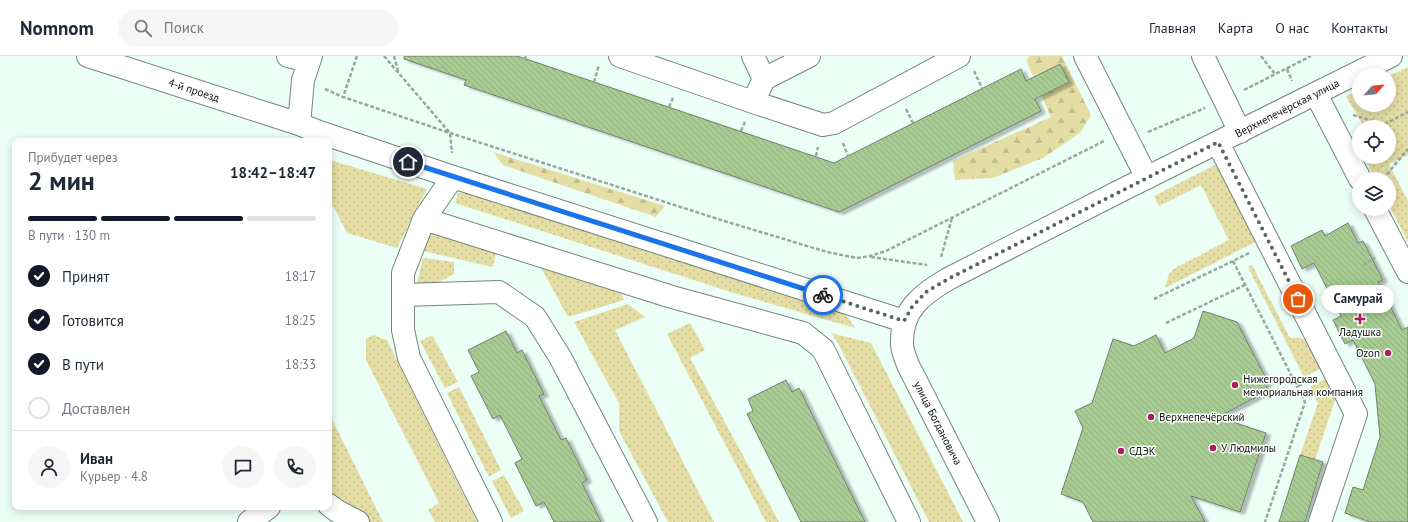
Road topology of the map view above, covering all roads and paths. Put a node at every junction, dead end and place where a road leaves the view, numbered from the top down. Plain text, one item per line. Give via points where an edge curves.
1 (88, 56) edge
2 (288, 56) edge
3 (357, 56) edge
4 (384, 56) edge
5 (394, 56) edge
6 (753, 56) edge
7 (808, 56) edge
8 (959, 56) edge
9 (1085, 56) edge
10 (1203, 56) edge
11 (1261, 56) edge
12 (1311, 56) edge
13 (1391, 56) edge
14 (310, 59) edge
15 (610, 59) edge
16 (398, 72) junction
17 (1274, 74) junction
18 (764, 79) junction
19 (594, 82) dead end
20 (1316, 94) junction
21 (1225, 100) junction
22 (753, 102) junction
23 (1408, 112) edge
24 (1392, 120) edge
25 (311, 132) edge
26 (1240, 132) junction
27 (450, 133) junction
28 (1144, 134) dead end
29 (330, 138) edge
30 (332, 139) edge
31 (1109, 139) dead end
32 (1218, 142) junction
33 (1408, 150) edge
34 (1356, 172) edge
35 (1389, 172) edge
36 (453, 177) junction
37 (1147, 178) junction
38 (1379, 216) edge
39 (952, 218) junction
40 (424, 219) junction
41 (1269, 243) junction
42 (870, 256) junction
43 (1233, 261) junction
44 (940, 263) dead end
45 (934, 266) dead end
46 (1408, 272) edge
47 (1245, 285) junction
48 (403, 295) junction
49 (1154, 299) dead end
50 (904, 321) junction
51 (1166, 323) dead end
52 (332, 507) edge
53 (265, 510) edge
54 (249, 522) edge
55 (358, 522) edge
56 (491, 522) edge
57 (646, 522) edge
58 (909, 522) edge
59 (988, 522) edge
60 (1264, 522) edge
61 (1320, 522) edge

1 - 25 street, 4-й проезд
2 - 14 street
3 - 27 path via 343,97
4 - 16 path
5 - 16 path
6 - 18 street
7 - 18 street
8 - 22 street via 834,123 823,125
9 - 37 street
10 - 21 street
11 - 17 path
12 - 17 path
13 - 20 street, Верхнепечёрская улица
14 - 25 street via 303,80
15 - 19 path
15 - 22 street
16 - 27 path
17 - 21 path
18 - 22 street
20 - 26 street, Верхнепечёрская улица
20 - 34 street
21 - 26 street
21 - 28 path
23 - 24 path
25 - 29 street
26 - 32 street, Верхнепечёрская улица
27 - 42 path via 828,252 857,258
30 - 36 street
31 - 39 path
32 - 37 street, Верхнепечёрская улица
32 - 41 street
33 - 35 path
36 - 40 street
36 - 50 street
37 - 50 street, Верхнепечёрская улица via 948,279 926,292 912,307
38 - 46 street
39 - 42 path via 886,251
39 - 44 path
40 - 48 street via 403,273
40 - 58 street via 672,297 803,333 823,349
41 - 43 path
41 - 61 street via 1356,414
42 - 45 path
43 - 47 path
43 - 49 path
47 - 51 path
47 - 60 path via 1305,402
48 - 56 street via 402,330 409,358
48 - 57 street via 499,292 535,317 560,356
50 - 59 street, улица Богдановича via 902,345 908,365
52 - 55 street
53 - 54 street

